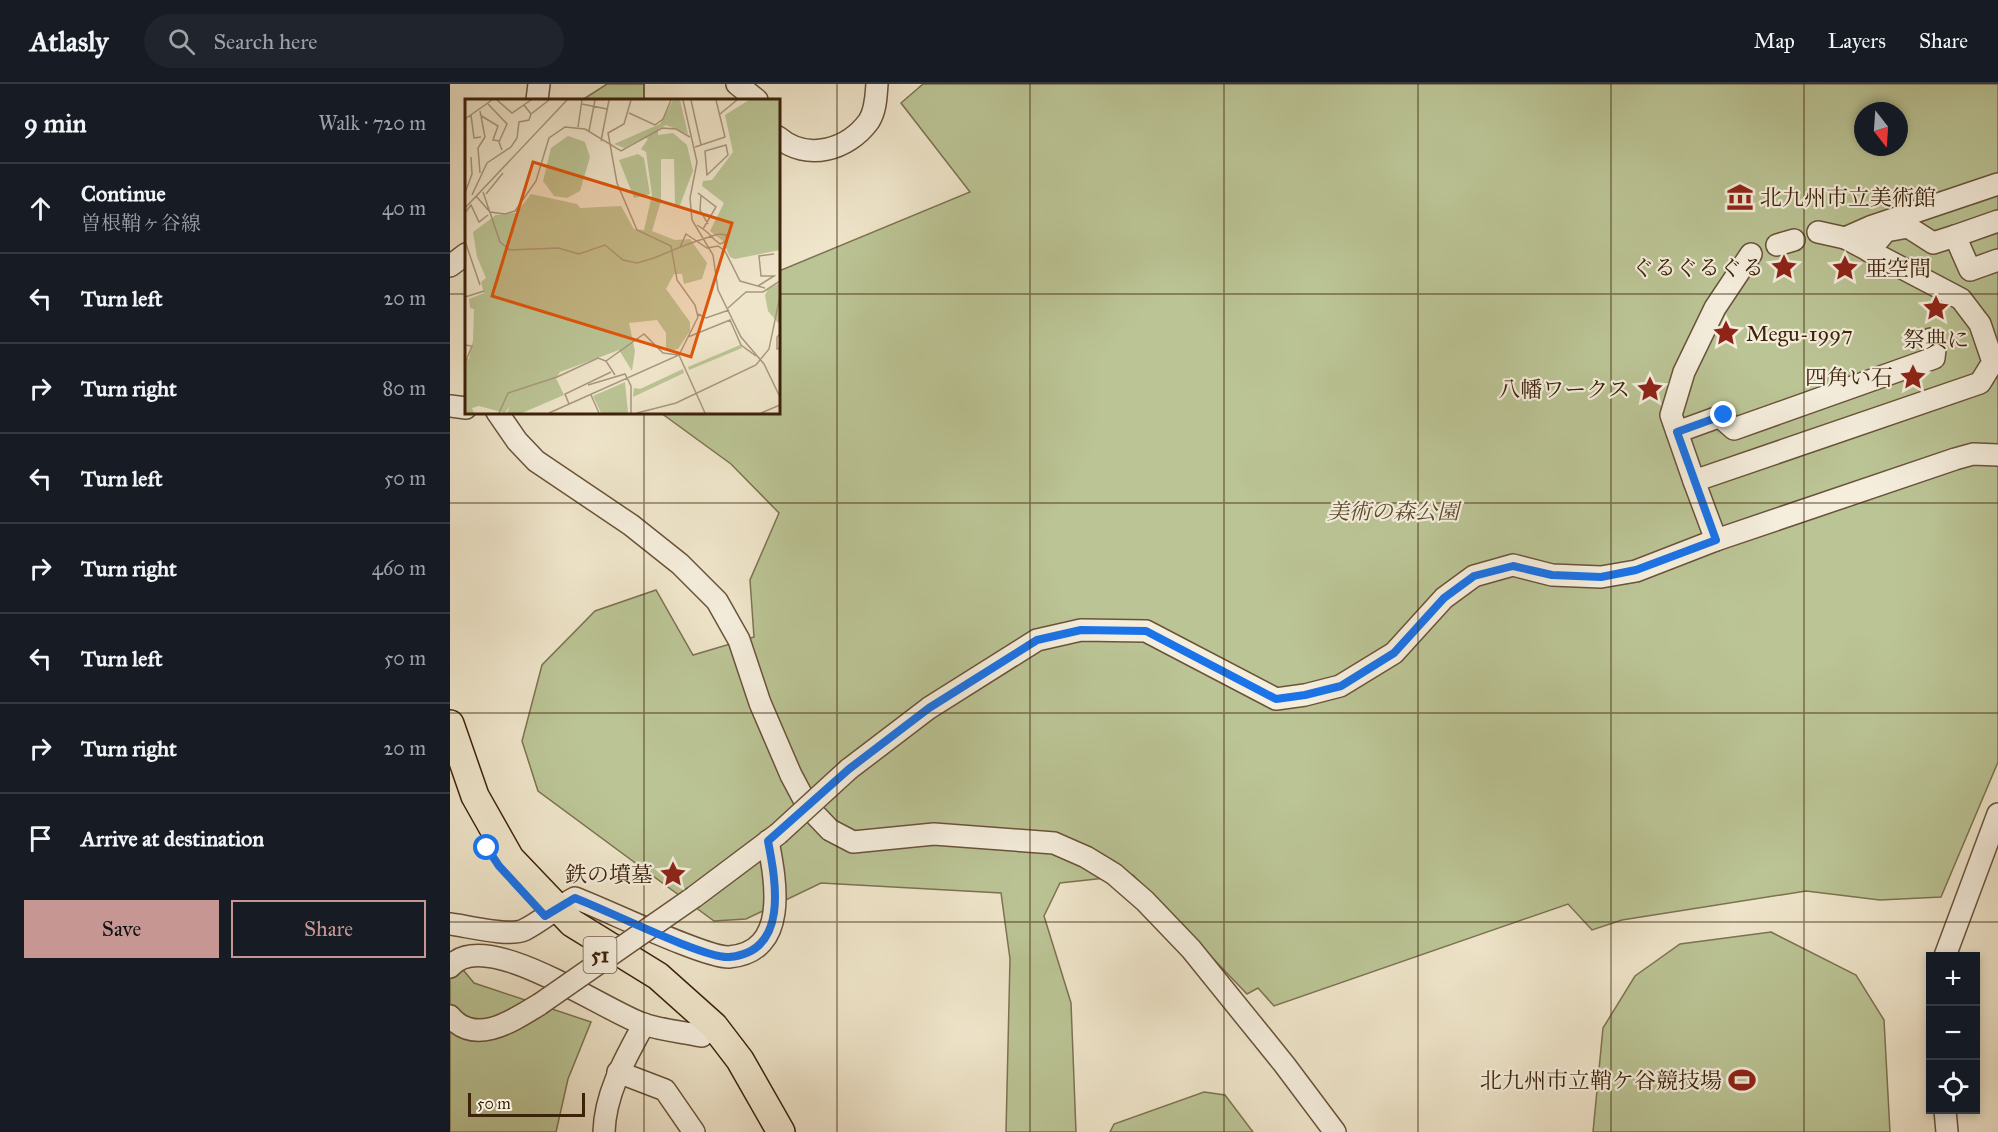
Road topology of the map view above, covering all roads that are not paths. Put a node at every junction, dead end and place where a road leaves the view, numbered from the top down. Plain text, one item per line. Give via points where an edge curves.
1 (539, 84) edge
2 (736, 84) edge
3 (877, 84) edge
4 (537, 99) edge
5 (756, 99) edge
6 (780, 138) edge
7 (1998, 184) edge
8 (1998, 221) edge
9 (1818, 232) dead end
10 (1955, 236) junction
11 (1845, 238) junction
12 (1869, 251) junction
13 (1751, 254) dead end
14 (465, 255) edge
15 (1998, 260) edge
16 (450, 266) edge
17 (1931, 339) dead end
18 (450, 406) edge
19 (465, 408) edge
20 (498, 414) edge
21 (1677, 432) junction
22 (1998, 455) edge
23 (1694, 481) junction
24 (1716, 540) junction
25 (450, 724) edge
26 (450, 766) edge
27 (1998, 814) edge
28 (773, 838) junction
29 (550, 912) junction
30 (450, 924) edge
31 (1947, 952) edge
32 (450, 967) edge
33 (450, 1016) edge
34 (644, 1024) junction
35 (702, 1036) junction
36 (618, 1071) junction
37 (1945, 1114) edge
38 (604, 1132) edge
39 (693, 1132) edge
40 (766, 1132) edge
41 (781, 1132) edge
42 (1335, 1132) edge
43 (1947, 1132) edge

1 - 4 street
2 - 5 street
3 - 6 street via 869,121 836,148 811,151
7 - 11 street
8 - 10 street
9 - 11 street
10 - 12 street via 1933,243 1908,228 1886,231
10 - 15 street via 1970,270
11 - 12 street
12 - 23 street via 1961,298 1980,324 1994,363 1980,383
13 - 21 street via 1715,308 1684,372 1671,415
14 - 16 street
17 - 21 street via 1934,358 1734,429 1724,415
18 - 19 street
20 - 42 street via 536,461 631,525 680,564 717,602 739,640 760,703 791,775 808,807 830,830 853,843 934,834 1054,843 1095,862 1144,901 1191,950
21 - 23 street
22 - 24 street via 1973,454 1954,459
23 - 24 street
24 - 28 street, bridge via 1636,570 1601,577 1552,575 1513,566 1474,576 1444,598 1394,653 1341,686 1305,695 1276,699 1146,631 1081,630 1037,640 929,708 849,769
25 - 29 main road, 51 via 475,796 499,842
26 - 29 main road, 51 via 462,801 499,866
27 - 31 street
28 - 29 street via 775,904 771,930 745,952 728,957 689,946 575,898
28 - 33 street, bridge via 540,1005 493,1029 464,1028
29 - 30 street via 522,932
29 - 35 main road, 51 via 563,932 649,986
29 - 41 main road, 51 via 658,976 714,1026 746,1069
32 - 34 street via 470,954 501,957
34 - 35 street
34 - 36 street
35 - 40 main road, 51 via 728,1067
36 - 38 street
36 - 39 street via 665,1090
37 - 43 street

